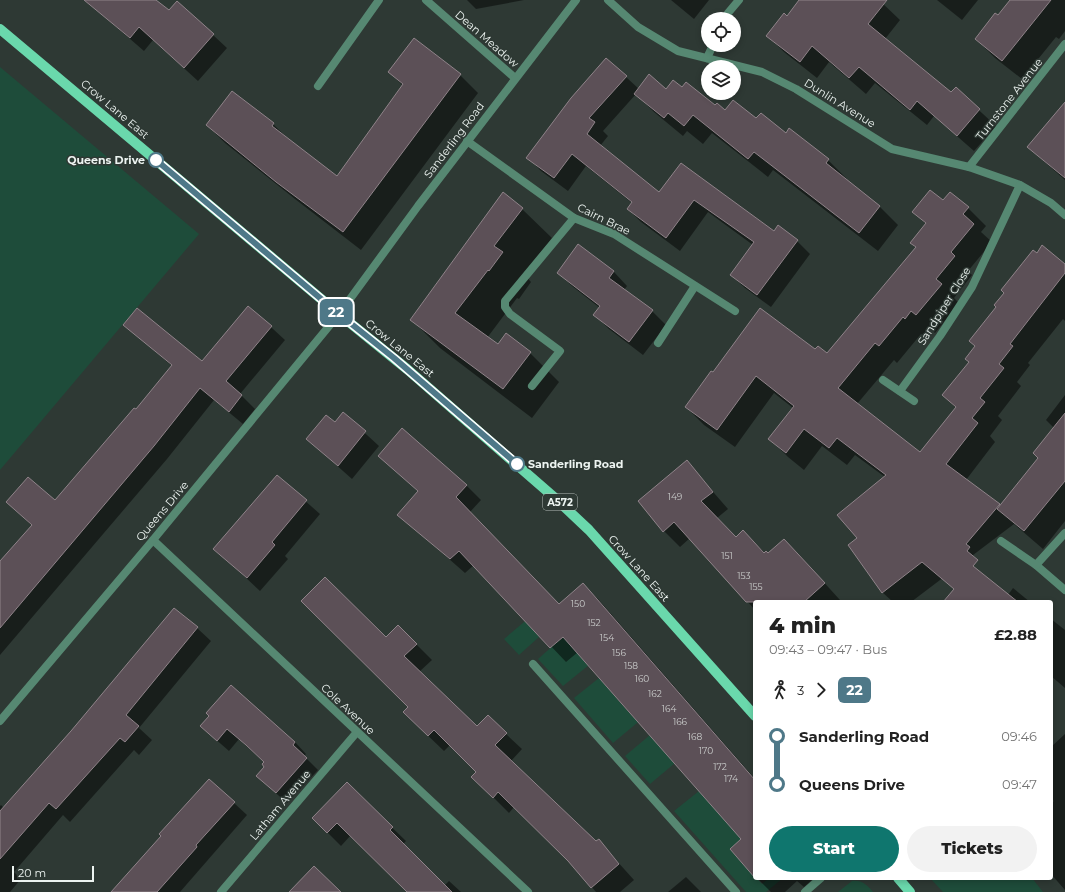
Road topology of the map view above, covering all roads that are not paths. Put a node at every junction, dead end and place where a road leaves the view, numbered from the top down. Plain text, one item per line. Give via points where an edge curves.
1 (379, 0) edge
2 (426, 0) edge
3 (576, 0) edge
4 (608, 0) edge
5 (739, 0) edge
6 (729, 12) edge
7 (0, 29) edge
8 (1065, 44) edge
9 (710, 52) edge
10 (708, 58) junction
11 (515, 78) junction
12 (318, 86) dead end
13 (467, 142) junction
14 (969, 167) junction
15 (1020, 185) junction
16 (1065, 215) edge
17 (574, 218) junction
18 (696, 286) junction
19 (735, 311) dead end
20 (339, 314) junction
21 (658, 343) dead end
22 (883, 380) dead end
23 (532, 386) dead end
24 (900, 391) junction
25 (914, 401) dead end
26 (1065, 533) edge
27 (153, 540) junction
28 (1001, 541) dead end
29 (1036, 565) junction
30 (1065, 590) edge
31 (533, 664) dead end
32 (753, 714) edge
33 (0, 721) edge
34 (357, 732) junction
35 (819, 880) edge
36 (900, 880) edge
37 (220, 892) edge
38 (528, 892) edge
39 (736, 892) edge
40 (805, 892) edge
41 (910, 892) edge

1 - 12 street
2 - 11 street, Dean Meadow
3 - 11 street, Sanderling Road
4 - 10 street, Dunlin Avenue via 638,27 678,51
5 - 6 street
7 - 20 main road, Crow Lane East / A572
8 - 14 street, Turnstone Avenue
9 - 10 street
10 - 14 street, Dunlin Avenue via 762,72 796,88 892,149
11 - 13 street, Sanderling Road
13 - 17 street, Cairn Brae
13 - 20 street, Sanderling Road
14 - 15 street, Dunlin Avenue
15 - 16 street, Dunlin Avenue via 1051,203
15 - 24 street, Sandpiper Close via 972,287
17 - 18 street, Cairn Brae via 614,234
17 - 23 street via 505,301 505,307 510,314 560,351
18 - 19 street, Cairn Brae
18 - 21 street
20 - 27 street, Queens Drive
20 - 32 main road, Crow Lane East / A572 via 501,450 589,530
22 - 24 street
24 - 25 street
26 - 29 street
27 - 33 street, Queens Drive
27 - 34 street, Cole Avenue
28 - 29 street
29 - 30 street
31 - 39 street
34 - 37 street, Latham Avenue
34 - 38 street, Cole Avenue
35 - 40 street
36 - 41 main road

